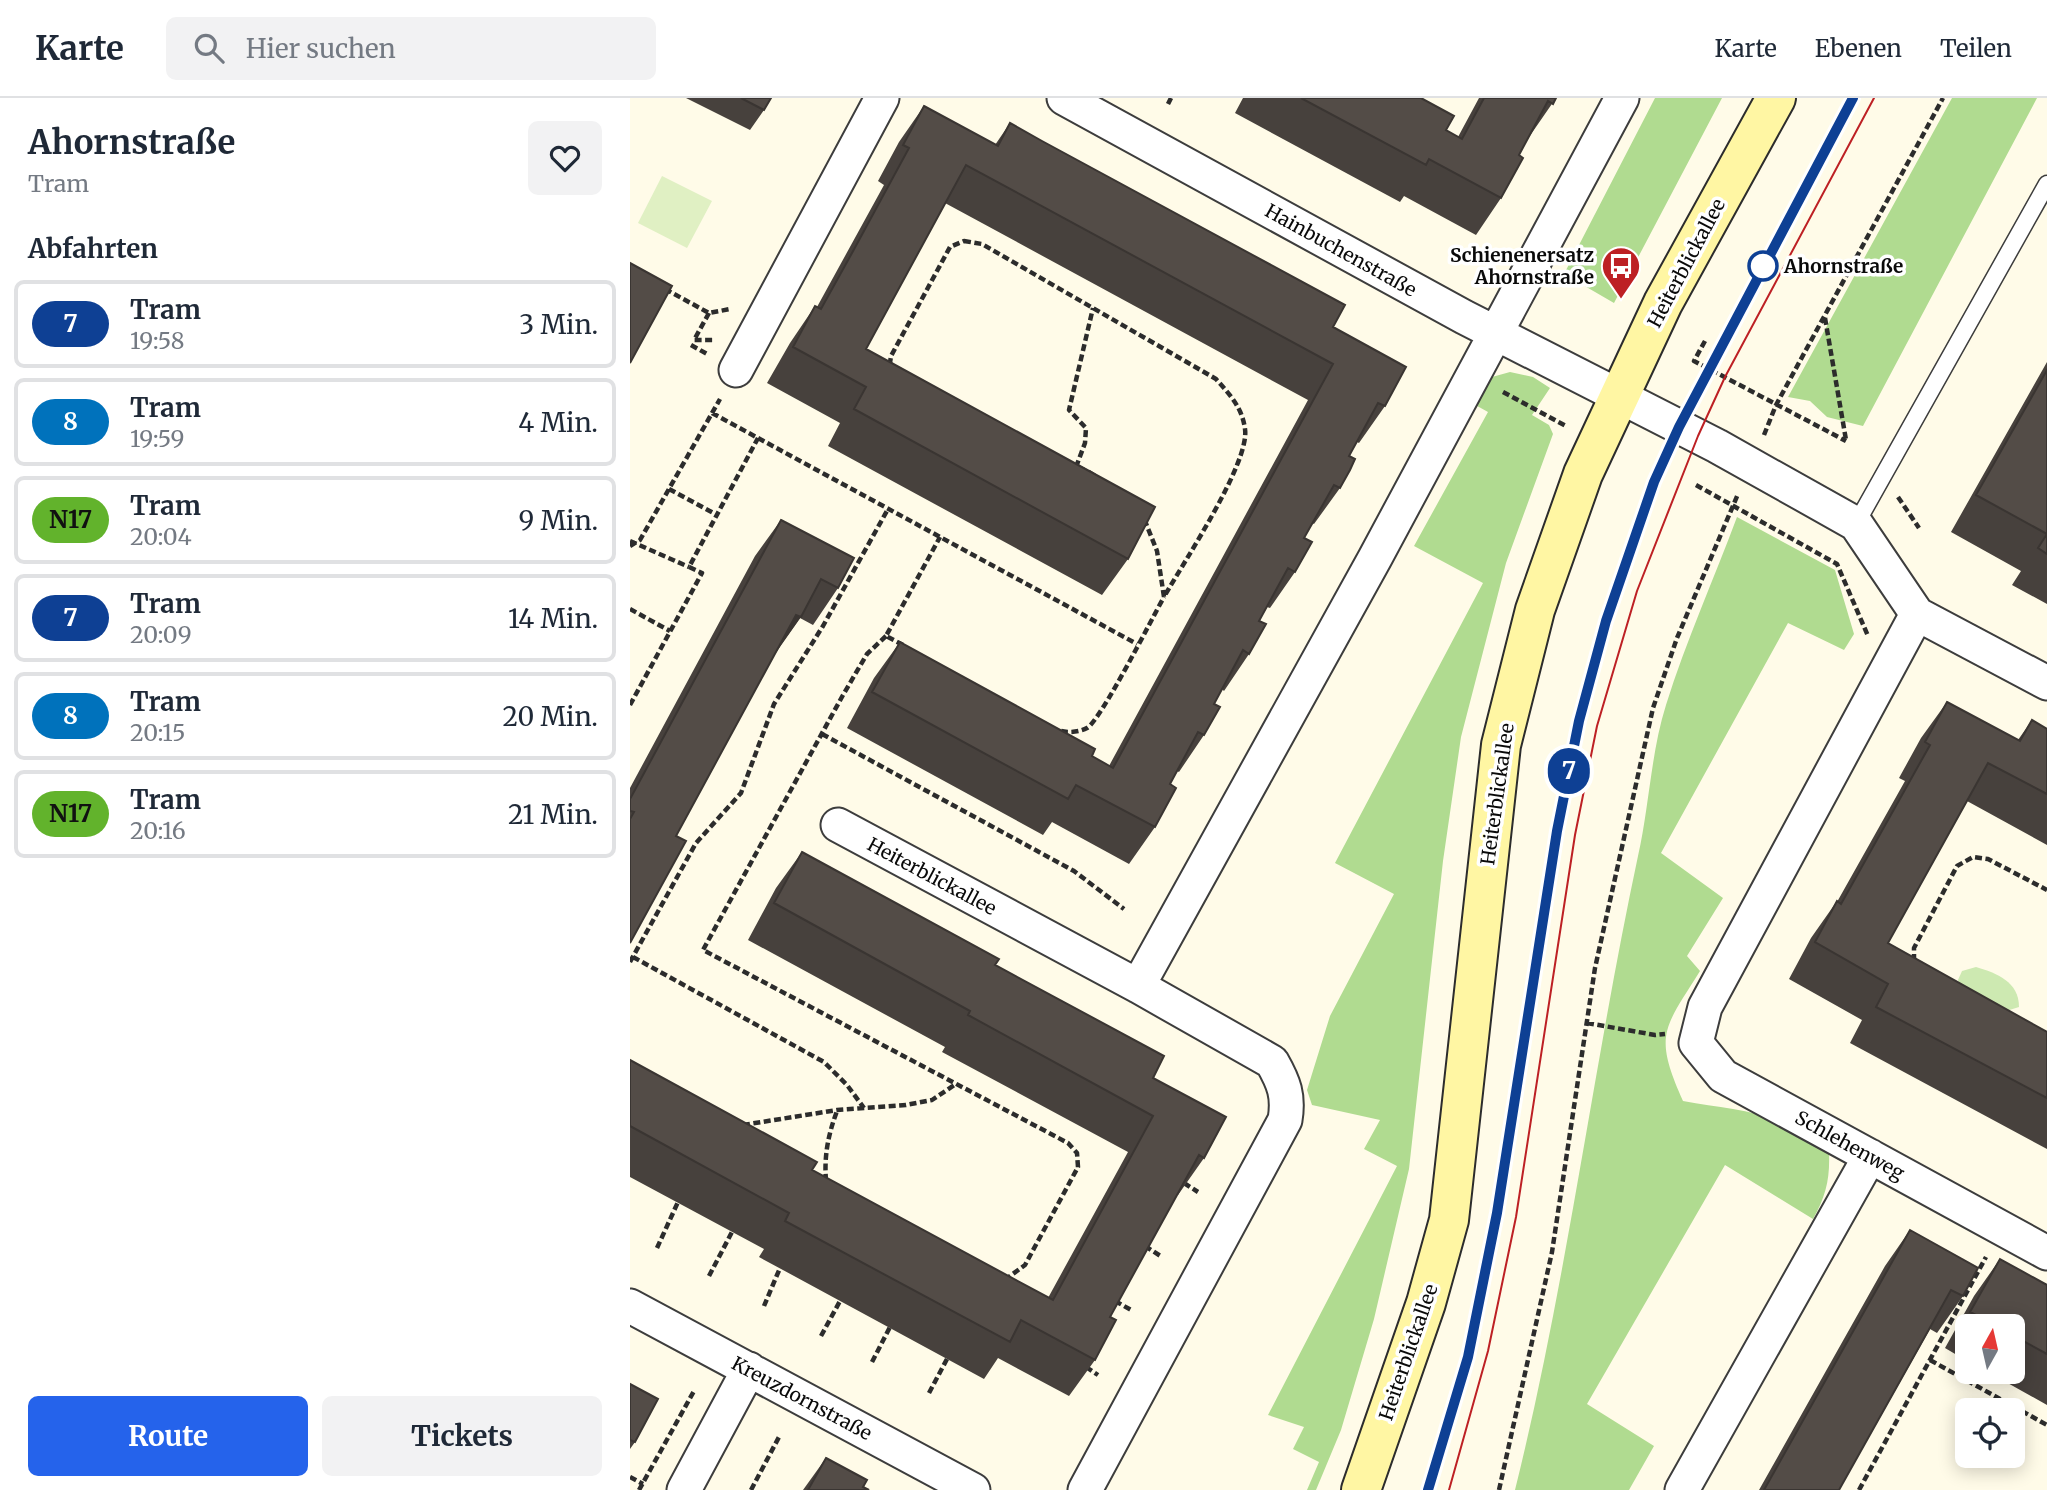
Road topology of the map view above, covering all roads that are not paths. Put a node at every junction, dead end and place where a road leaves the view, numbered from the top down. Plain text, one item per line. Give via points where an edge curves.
1 (882, 98) edge
2 (1064, 98) edge
3 (1622, 98) edge
4 (1776, 98) edge
5 (2047, 184) edge
6 (1493, 333) junction
7 (736, 370) road end
8 (1620, 396) junction
9 (1856, 524) junction
10 (1917, 614) junction
11 (2047, 683) edge
12 (838, 825) dead end
13 (1138, 986) junction
14 (1870, 1156) junction
15 (2047, 1252) edge
16 (630, 1306) edge
17 (749, 1369) junction
18 (684, 1490) edge
19 (973, 1490) edge
20 (1085, 1490) edge
21 (1361, 1490) edge
22 (1682, 1490) edge

1 - 7 street
2 - 6 street, Hainbuchenstraße
3 - 6 street
4 - 8 main road, Heiterblickallee via 1663,303
5 - 9 lane
6 - 8 street, Hainbuchenstraße
6 - 13 street via 1375,558
8 - 9 street
8 - 21 main road, Heiterblickallee via 1583,474 1535,610 1501,745 1449,1220 1426,1303
9 - 10 street
10 - 11 street
10 - 14 street, Schlehenweg via 1702,1017 1696,1043 1723,1076
12 - 13 street, Heiterblickallee
13 - 20 street, Heiterblickallee via 1272,1062 1289,1100 1285,1120
14 - 15 street, Schlehenweg
14 - 22 street
16 - 17 street, Kreuzdornstraße
17 - 18 street
17 - 19 street, Kreuzdornstraße

